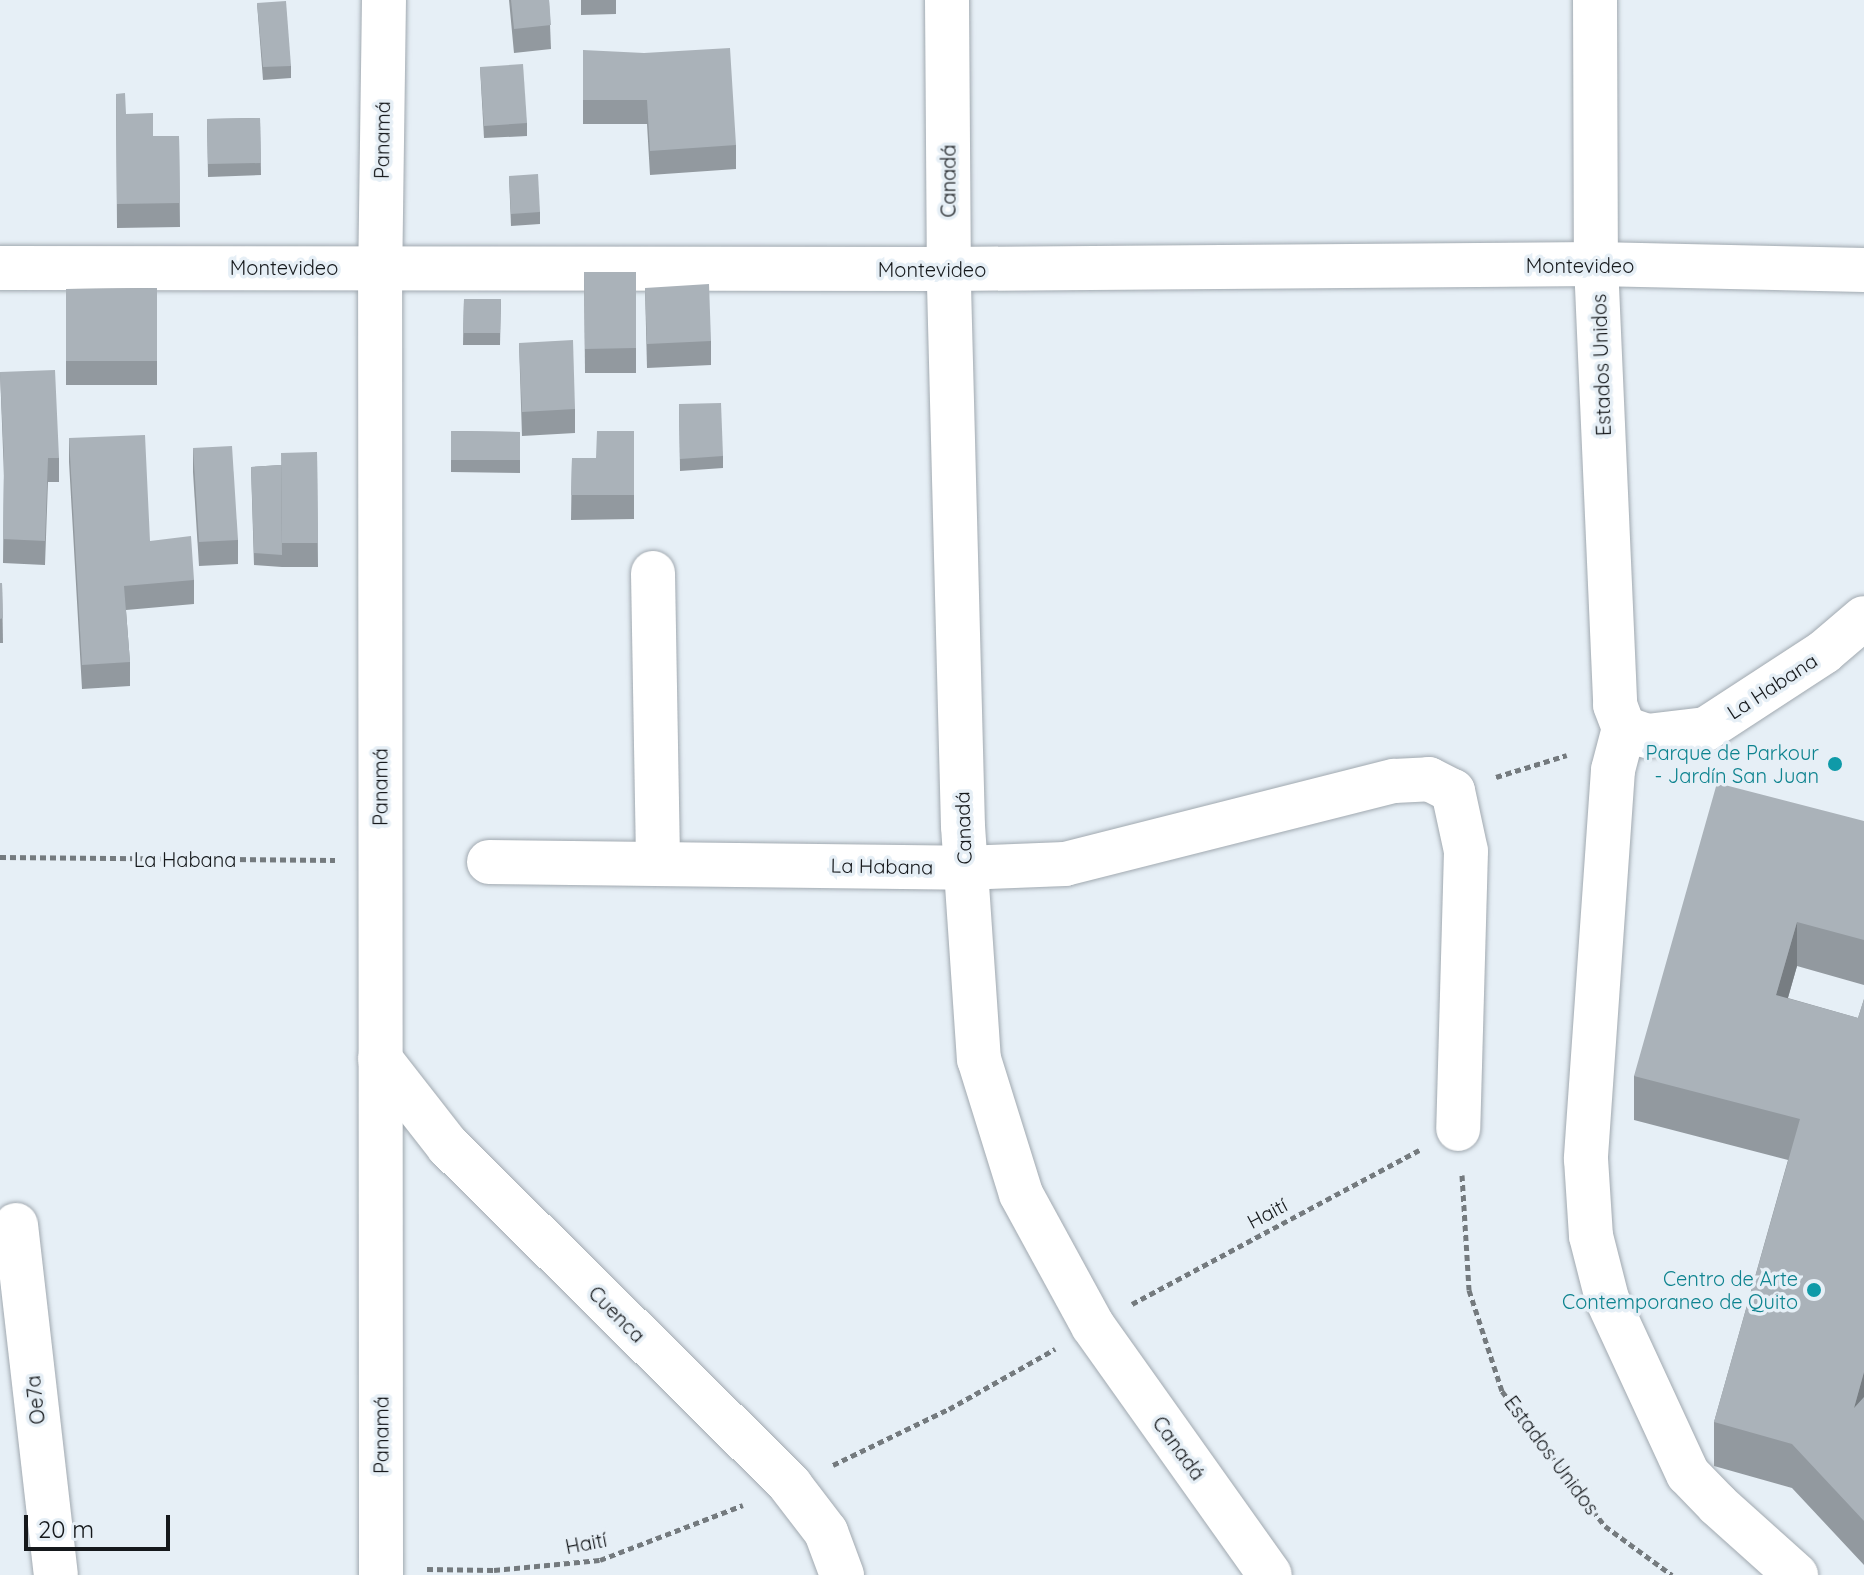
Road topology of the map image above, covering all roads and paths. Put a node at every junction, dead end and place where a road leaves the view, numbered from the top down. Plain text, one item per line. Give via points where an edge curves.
1 (384, 0) edge
2 (947, 0) edge
3 (1595, 0) edge
4 (1596, 264) junction
5 (380, 267) junction
6 (0, 268) edge
7 (949, 269) junction
8 (1864, 270) edge
9 (653, 573) dead end
10 (1864, 618) edge
11 (1624, 728) junction
12 (1581, 751) dead end
13 (1494, 778) dead end
14 (0, 857) edge
15 (339, 860) dead end
16 (489, 862) dead end
17 (658, 863) junction
18 (964, 868) junction
19 (380, 1059) junction
20 (1448, 1146) junction
21 (16, 1225) dead end
22 (1126, 1308) dead end
23 (1065, 1342) dead end
24 (819, 1471) dead end
25 (746, 1504) dead end
26 (402, 1572) edge
27 (56, 1575) edge
28 (842, 1575) edge
29 (1270, 1575) edge
30 (1672, 1575) edge
31 (1796, 1575) edge

1 - 5 street, Panamá
2 - 7 street, Canadá
3 - 4 street, Estados Unidos
4 - 7 street, Montevideo
4 - 8 street, Montevideo
4 - 11 street, Estados Unidos via 1615,705
5 - 6 street, Montevideo
5 - 7 street, Montevideo
5 - 19 street, Panamá
7 - 18 street, Canadá
9 - 17 street
10 - 11 street, La Habana via 1824,652 1706,729 1647,736
11 - 31 street via 1613,770 1586,1159 1591,1236 1607,1299 1688,1474
12 - 13 path
14 - 15 path, La Habana
16 - 17 street, La Habana
17 - 18 street, La Habana
18 - 20 street, La Habana via 1065,864 1394,781 1429,779 1453,791 1466,851
18 - 29 street, Canadá via 979,1059 1021,1194 1093,1326
19 - 26 street, Panamá
19 - 28 street, Cuenca via 448,1146 790,1485 826,1532
20 - 22 path, Haití
20 - 30 path, Estados Unidos via 1469,1290 1502,1391 1605,1526
21 - 27 street, Oe7a
23 - 24 path via 949,1409
25 - 26 path, Haití via 600,1560

